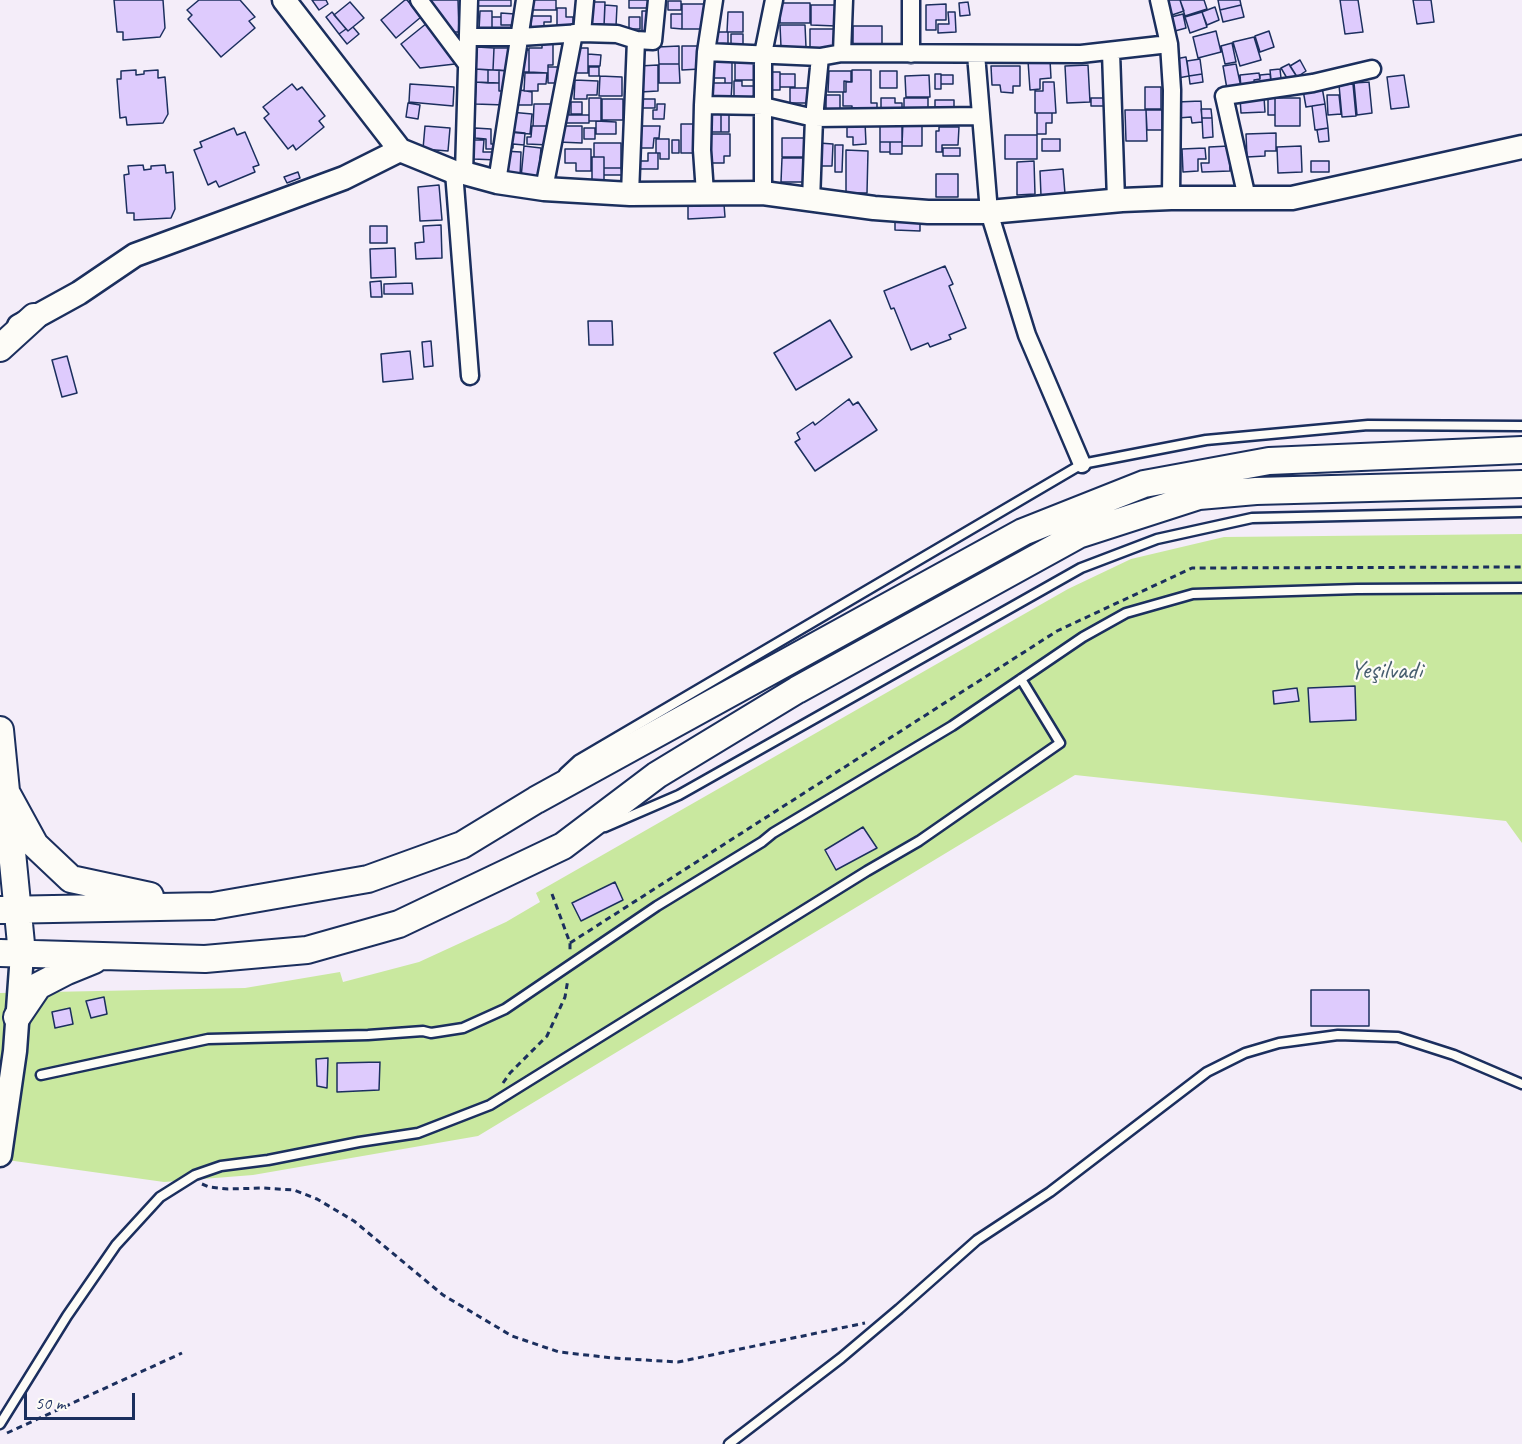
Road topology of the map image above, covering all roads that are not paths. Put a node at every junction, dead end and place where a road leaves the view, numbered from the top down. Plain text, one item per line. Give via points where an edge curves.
1 (284, 0) edge
2 (418, 0) edge
3 (469, 0) edge
4 (525, 0) edge
5 (585, 0) edge
6 (657, 0) edge
7 (714, 0) edge
8 (774, 0) edge
9 (844, 0) edge
10 (912, 0) edge
11 (1159, 0) edge
12 (578, 33) junction
13 (468, 37) junction
14 (520, 37) junction
15 (636, 40) junction
16 (1168, 44) junction
17 (706, 52) junction
18 (1111, 52) junction
19 (842, 53) junction
20 (763, 54) junction
21 (911, 54) junction
22 (976, 54) junction
23 (820, 57) junction
24 (466, 63) junction
25 (1372, 69) dead end
26 (703, 105) junction
27 (763, 106) junction
28 (981, 116) junction
29 (814, 118) junction
30 (1522, 147) edge
31 (400, 150) junction
32 (459, 172) junction
33 (497, 182) junction
34 (544, 189) junction
35 (705, 193) junction
36 (763, 193) junction
37 (630, 194) junction
38 (1171, 198) junction
39 (1247, 198) junction
40 (1116, 200) junction
41 (811, 201) junction
42 (989, 212) junction
43 (34, 317) junction
44 (0, 320) edge
45 (0, 336) edge
46 (0, 348) edge
47 (470, 376) dead end
48 (1522, 426) edge
49 (1522, 450) edge
50 (1082, 464) junction
51 (1522, 484) edge
52 (1522, 512) edge
53 (1522, 588) edge
54 (1021, 680) junction
55 (0, 730) edge
56 (6, 792) junction
57 (536, 800) junction
58 (563, 846) junction
59 (213, 906) junction
60 (9, 910) edge
61 (11, 954) edge
62 (105, 956) junction
63 (17, 1017) junction
64 (0, 1054) edge
65 (41, 1075) dead end
66 (1522, 1084) edge
67 (6, 1114) junction
68 (0, 1155) edge
69 (0, 1424) edge
70 (729, 1444) edge

1 - 31 street
2 - 24 street
3 - 13 street
4 - 14 street
5 - 12 street
6 - 15 street via 653,41
7 - 17 street
8 - 20 street
9 - 19 street
10 - 21 street
11 - 16 street
12 - 14 street
12 - 15 street via 617,34
12 - 34 street
13 - 14 street
13 - 24 street
14 - 33 street
15 - 37 street
16 - 18 street
16 - 38 street via 1172,90
17 - 20 street
17 - 26 street
18 - 22 street
18 - 40 street
19 - 21 street
19 - 23 street
20 - 23 street
20 - 27 street
21 - 22 street
22 - 28 street
23 - 29 street
24 - 32 street
25 - 39 street via 1313,83 1224,96
26 - 27 street
26 - 35 street
27 - 29 street
27 - 36 street
28 - 29 street
28 - 42 street
29 - 41 street
30 - 39 street via 1292,198
31 - 32 street
31 - 43 street via 344,178 135,255 79,293
32 - 33 street
32 - 47 street
33 - 34 street
34 - 37 street
35 - 36 street
35 - 37 street
36 - 41 street
38 - 39 street
38 - 40 street
40 - 42 street
41 - 42 street via 928,212
42 - 50 street via 1027,336
43 - 44 main road
43 - 45 street
43 - 46 main road
48 - 50 lane via 1368,425 1206,440
49 - 57 main road via 1269,461 1144,484 1023,532
50 - 57 lane via 578,760
51 - 58 main road via 1199,496 1078,535 797,690 657,775
52 - 58 lane via 1252,518 1156,539 1081,568 680,795
53 - 54 lane via 1193,594 1125,613
54 - 65 lane via 657,906 505,1009 463,1028 431,1033 208,1039
54 - 69 lane via 1060,743 919,841 489,1105 418,1133 221,1166 190,1178 160,1197 116,1245
55 - 56 main road
56 - 59 main road via 35,845 71,879
56 - 60 main road
57 - 59 main road via 462,845 368,879
58 - 62 main road via 399,924 308,950 205,959
59 - 60 main road
60 - 61 main road
61 - 62 main road
61 - 63 street
62 - 63 main road via 38,986
63 - 67 street
64 - 67 street
66 - 70 lane via 1454,1055 1398,1037 1338,1035 1279,1043 1245,1053 1207,1072 1050,1192 977,1240 890,1317
67 - 68 street

